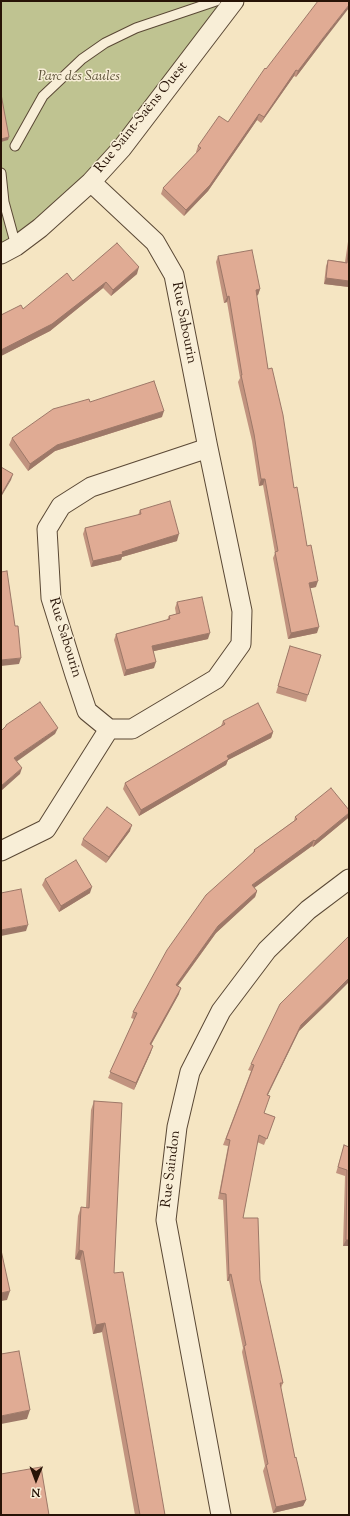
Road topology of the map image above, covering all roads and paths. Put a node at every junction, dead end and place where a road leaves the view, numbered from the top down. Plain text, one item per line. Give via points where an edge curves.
1 (216, 1) edge
2 (234, 1) edge
3 (15, 146) dead end
4 (1, 173) edge
5 (91, 182) junction
6 (8, 250) edge
7 (208, 448) junction
8 (109, 729) junction
9 (1, 851) edge
10 (349, 880) edge
11 (221, 1515) edge

1 - 3 lane via 136,28 105,43 82,59 43,96
2 - 5 street, Rue Saint-Saëns Ouest via 122,148
4 - 6 lane
5 - 6 street, Rue Saint-Saëns Ouest via 40,228
5 - 7 street, Rue Sabourin via 155,242 174,275
7 - 8 street, Rue Sabourin via 242,611 241,644 216,679 132,729
7 - 8 street, Rue Sabourin via 91,487 61,506 47,528 51,598 70,661 87,711
8 - 9 street via 46,829
10 - 11 street, Rue Saindon via 308,910 267,950 221,1011 190,1072 177,1127 166,1220

